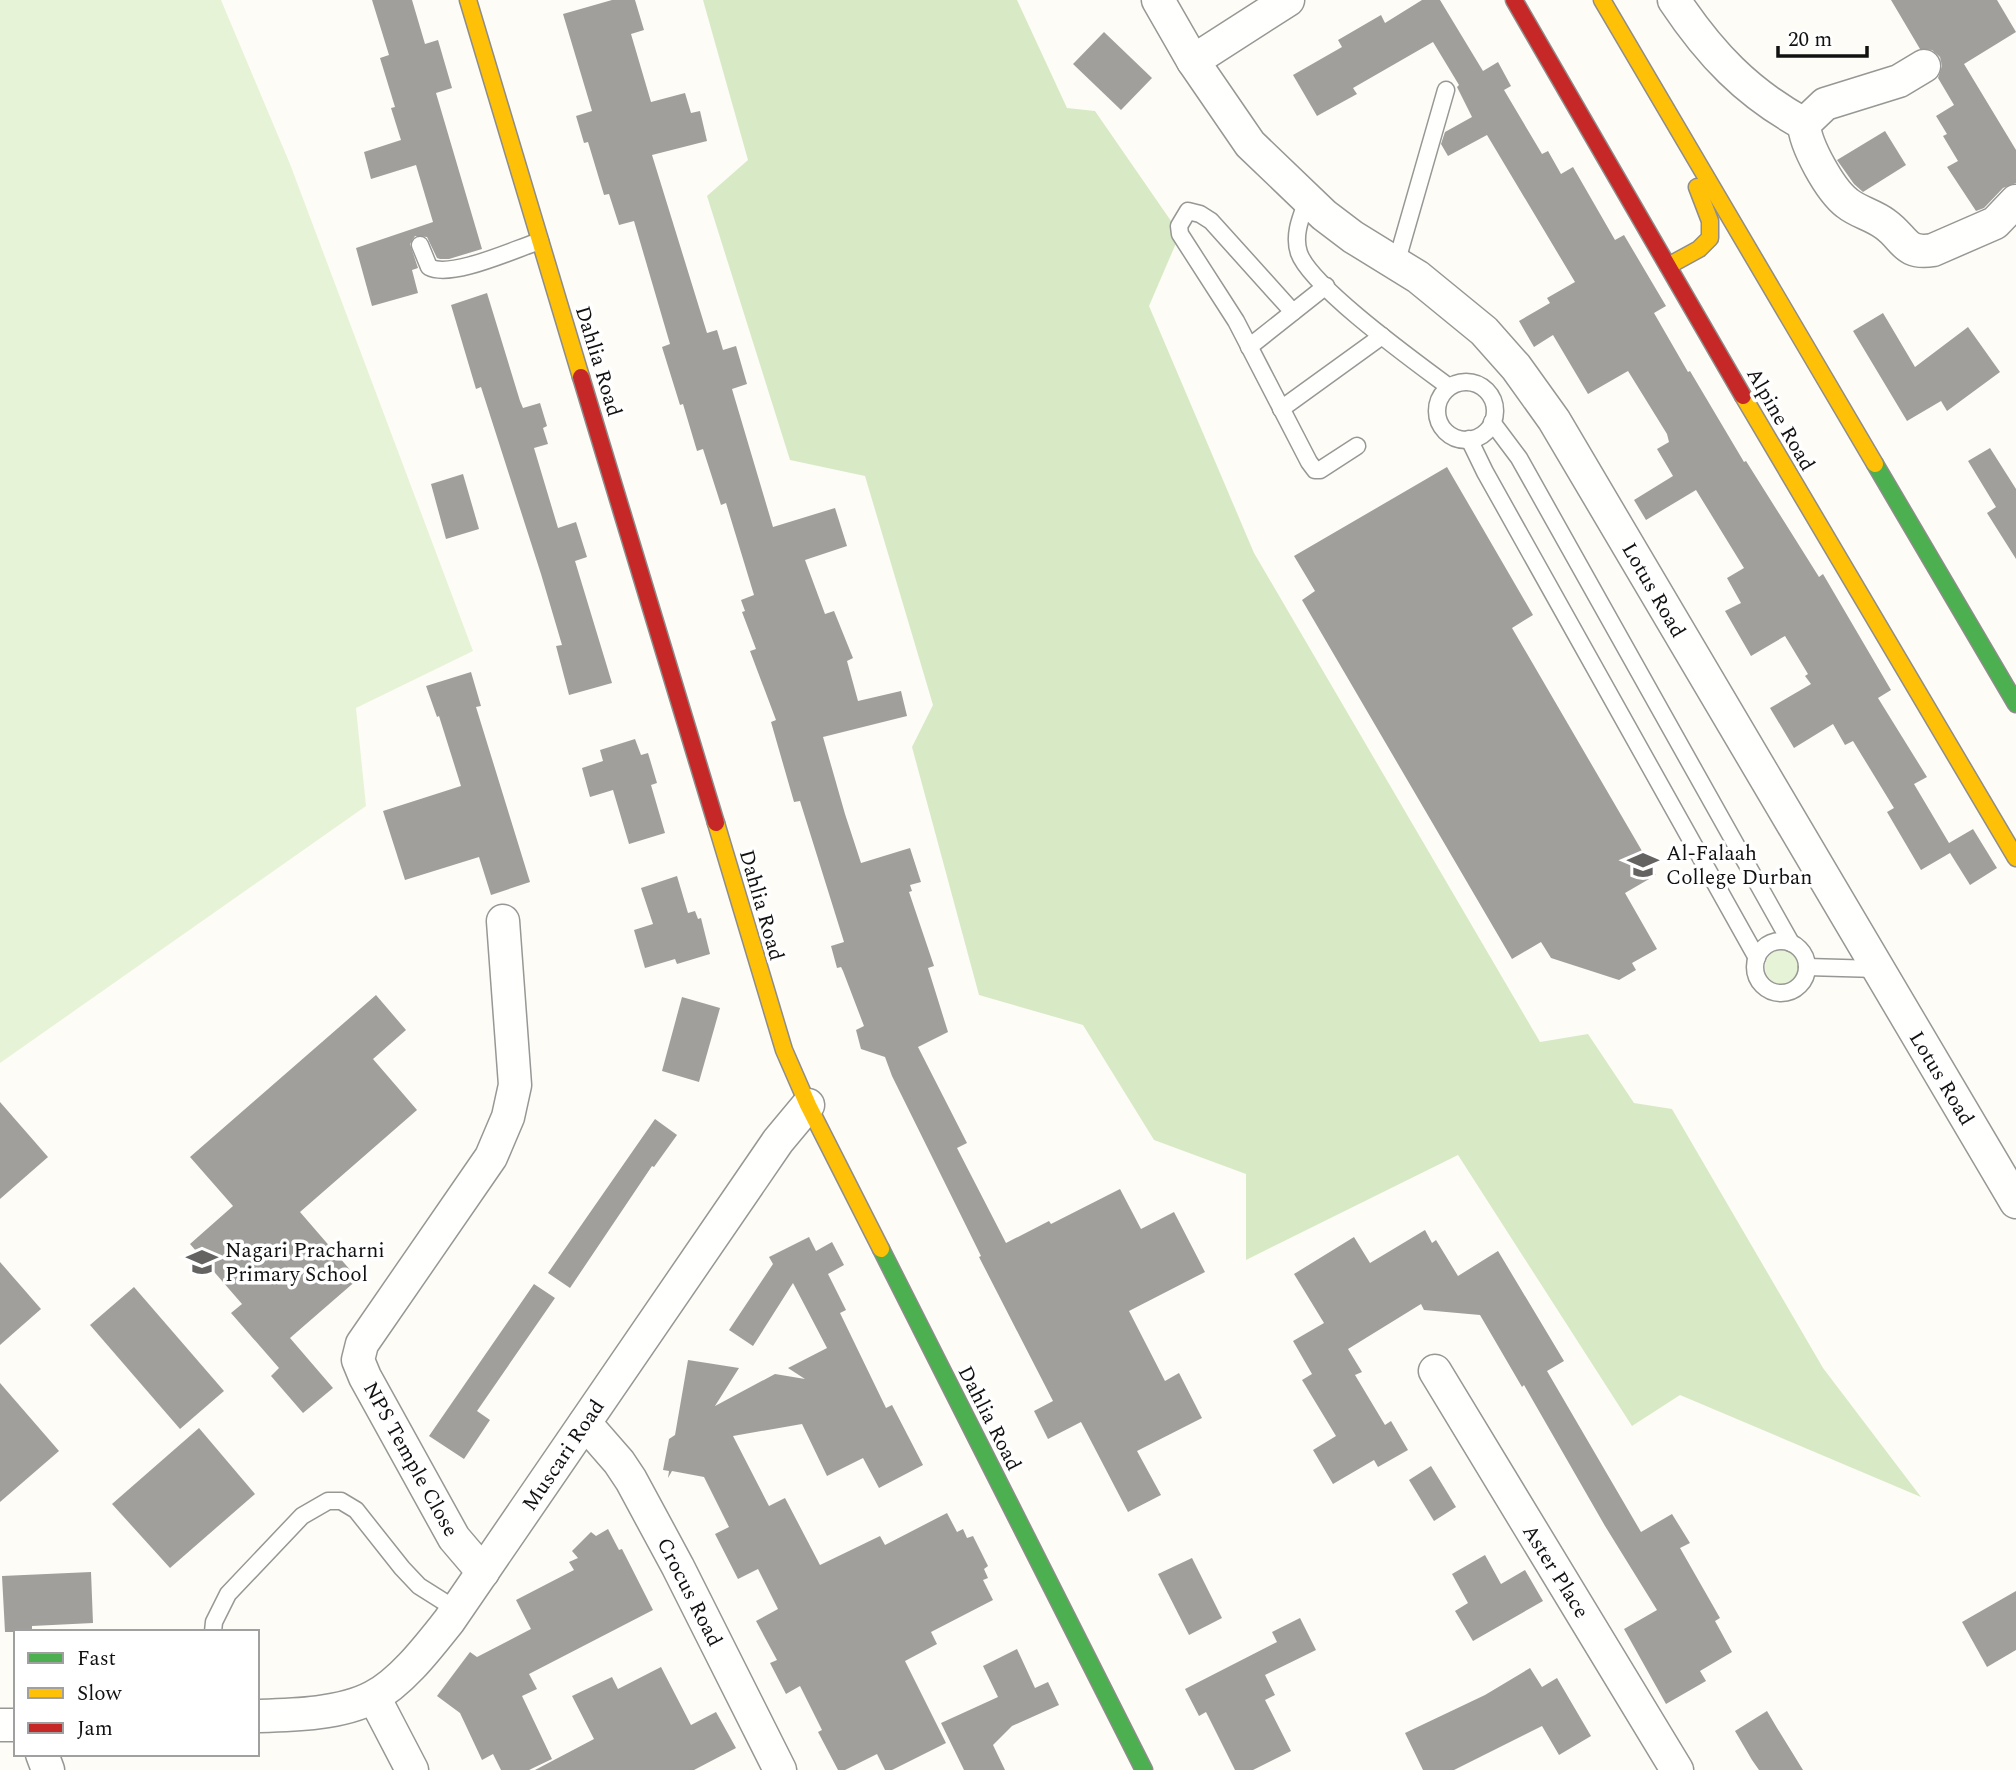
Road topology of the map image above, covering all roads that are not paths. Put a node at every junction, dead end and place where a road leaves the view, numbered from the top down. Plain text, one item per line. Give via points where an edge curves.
1 (468, 0) edge
2 (1158, 0) edge
3 (1288, 0) edge
4 (1514, 0) edge
5 (1602, 0) edge
6 (1674, 0) edge
7 (1194, 61) junction
8 (1924, 66) dead end
9 (1446, 90) dead end
10 (1664, 108) junction
11 (1804, 124) junction
12 (1307, 201) junction
13 (2016, 201) edge
14 (540, 241) junction
15 (420, 245) dead end
16 (1396, 264) junction
17 (1668, 266) junction
18 (1325, 286) junction
19 (1293, 312) junction
20 (1382, 336) junction
21 (1249, 347) junction
22 (1449, 387) junction
23 (1281, 409) junction
24 (1492, 422) junction
25 (1469, 439) junction
26 (1357, 446) dead end
27 (2016, 704) edge
28 (2016, 858) edge
29 (503, 921) dead end
30 (1791, 943) junction
31 (1757, 958) junction
32 (1807, 967) junction
33 (1877, 969) junction
34 (808, 1105) junction
35 (2016, 1202) edge
36 (1436, 1371) dead end
37 (585, 1423) junction
38 (483, 1572) junction
39 (457, 1610) junction
40 (213, 1630) edge
41 (374, 1697) junction
42 (259, 1716) edge
43 (412, 1770) edge
44 (780, 1770) edge
45 (1144, 1770) edge
46 (1676, 1770) edge

1 - 14 main road, Dahlia Road
2 - 7 street, Lotus Road
3 - 7 street
4 - 17 main road, Alpine Road
5 - 10 main road
6 - 11 street via 1711,52 1772,106
7 - 12 street, Lotus Road via 1250,144
8 - 11 street via 1899,81 1825,104
9 - 16 lane
10 - 17 main road via 1710,221 1710,238
10 - 27 main road
11 - 13 street via 1808,146 1838,194 1847,204 1888,226 1911,249 1933,250 1995,223
12 - 16 street, Lotus Road
12 - 18 lane via 1298,247
14 - 15 lane via 456,270 438,271 429,267
14 - 34 main road, Dahlia Road via 769,1004
16 - 33 street, Lotus Road via 1484,331 1554,420
17 - 28 main road, Alpine Road
18 - 19 lane
18 - 20 lane
19 - 21 lane
19 - 21 lane via 1211,221 1188,211 1179,226 1181,234
20 - 22 lane
20 - 23 lane
21 - 23 lane
22 - 24 lane via 1470,382 1484,388 1495,407
22 - 25 lane via 1438,407 1440,421 1448,433
23 - 26 lane via 1315,470
24 - 25 lane
24 - 30 lane via 1519,458
25 - 31 lane
29 - 38 street, NPS Temple Close via 515,1085 508,1117 491,1157 362,1345 358,1360 454,1538
30 - 31 lane via 1771,943
30 - 32 lane via 1799,948
31 - 32 lane via 1757,978 1771,991 1781,993 1800,985
32 - 33 lane
33 - 35 street, Lotus Road
34 - 37 street, Muscari Road via 778,1141
34 - 45 main road, Dahlia Road
36 - 46 street, Aster Place
37 - 38 street, Muscari Road
37 - 44 street, Crocus Road via 631,1480
38 - 39 street, Muscari Road
39 - 40 lane via 419,1586 356,1510 341,1501 328,1501 302,1516 228,1594
39 - 41 street, Muscari Road via 402,1675
41 - 42 street, Muscari Road via 337,1709
41 - 43 street

